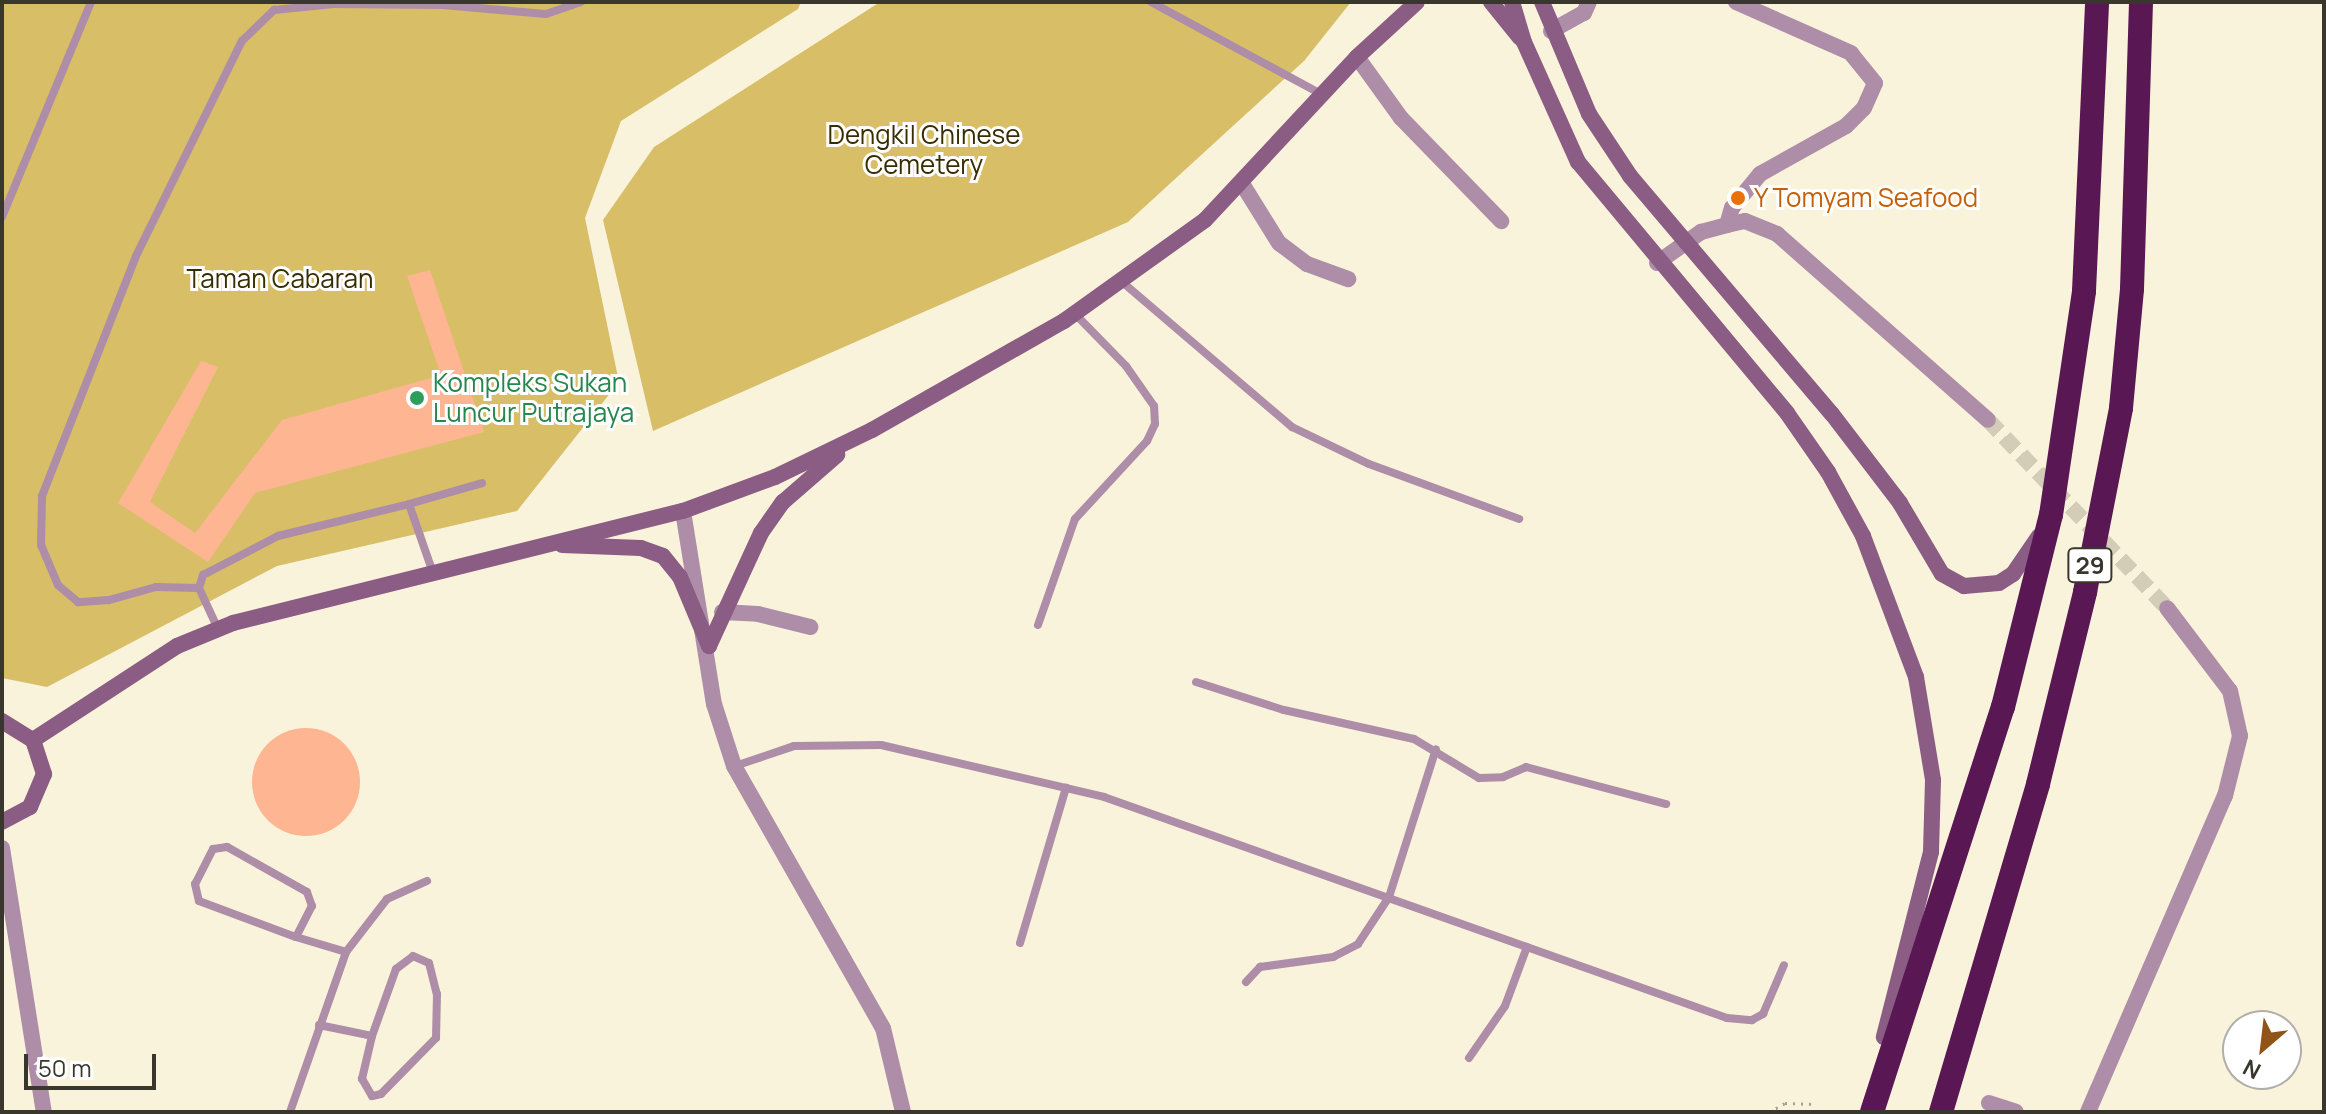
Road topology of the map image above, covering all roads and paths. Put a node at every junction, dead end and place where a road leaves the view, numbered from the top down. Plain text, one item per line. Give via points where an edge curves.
1 (91, 2) edge
2 (581, 2) edge
3 (1151, 2) edge
4 (1491, 2) edge
5 (1512, 2) edge
6 (1542, 2) edge
7 (1589, 2) edge
8 (1736, 2) edge
9 (2097, 2) edge
10 (2141, 2) edge
11 (1412, 4) edge
12 (1551, 31) junction
13 (1524, 42) junction
14 (1357, 57) junction
15 (1324, 95) junction
16 (1241, 182) junction
17 (2, 217) edge
18 (1501, 221) dead end
19 (1727, 225) junction
20 (1685, 242) junction
21 (1657, 263) junction
22 (1348, 279) dead end
23 (1121, 280) junction
24 (1074, 314) junction
25 (1988, 420) tunnel mouth
26 (872, 430) junction
27 (482, 483) dead end
28 (409, 504) junction
29 (683, 511) junction
30 (2051, 515) junction
31 (1519, 519) dead end
32 (544, 544) junction
33 (433, 573) junction
34 (199, 588) junction
35 (2167, 608) tunnel mouth
36 (722, 612) junction
37 (1038, 625) dead end
38 (810, 627) dead end
39 (218, 630) junction
40 (709, 646) junction
41 (1196, 682) dead end
42 (2, 721) edge
43 (33, 740) junction
44 (1436, 749) junction
45 (734, 766) junction
46 (1066, 788) junction
47 (1666, 804) dead end
48 (2, 822) edge
49 (2, 848) edge
50 (427, 881) dead end
51 (1389, 897) junction
52 (296, 937) junction
53 (1020, 943) dead end
54 (1527, 947) junction
55 (346, 952) junction
56 (1784, 965) dead end
57 (1246, 982) dead end
58 (319, 1025) junction
59 (372, 1036) junction
60 (1469, 1058) dead end
61 (1989, 1103) dead end
62 (1815, 1104) dead end
63 (44, 1112) edge
64 (290, 1112) edge
65 (903, 1112) edge
66 (1769, 1112) edge
67 (1863, 1112) edge
68 (1872, 1112) edge
69 (1941, 1112) edge
70 (2016, 1112) edge
71 (2088, 1112) edge

1 - 17 lane
2 - 34 lane via 546,14 443,5 334,4 274,10 242,41 136,256 42,496 41,545 58,585 78,602 156,587
3 - 15 lane
4 - 13 street
5 - 13 street
6 - 12 street
7 - 12 street via 1584,13
8 - 19 street via 1851,53 1875,83 1864,108 1846,126 1760,174 1732,208
9 - 30 highway, 29 via 2084,291
10 - 69 highway, 29 via 2132,289 2121,408 2085,592 2038,784
11 - 14 street
12 - 20 street via 1589,114
13 - 21 street via 1578,162
14 - 15 street
14 - 18 street via 1401,118
15 - 16 street
16 - 22 street via 1279,243 1307,264
16 - 23 street via 1205,220
19 - 20 street
19 - 25 street via 1745,221 1777,234
20 - 21 street
20 - 30 street via 1832,414 1900,503 1942,574 1964,586 1999,583 2027,556
21 - 67 street via 1787,413 1828,472 1863,536 1916,677 1933,780 1931,852
23 - 24 street
23 - 31 lane via 1292,427 1369,464
24 - 26 street
24 - 37 lane via 1126,366 1154,406 1155,424 1147,441 1075,519
26 - 29 street via 775,477
26 - 36 street via 783,502 741,568
27 - 28 lane
28 - 33 lane
28 - 34 lane via 278,536 203,575
29 - 32 street
29 - 40 street
30 - 68 highway, 29 via 2003,707
32 - 33 street
32 - 40 street via 641,548 663,556 680,577
33 - 39 street
34 - 39 lane
35 - 71 street via 2230,691 2240,736 2225,796
36 - 38 street via 758,614
36 - 40 street
39 - 43 street via 177,646
40 - 45 street via 714,704
41 - 44 lane
42 - 43 street
43 - 48 street via 43,765 40,792 30,807
44 - 47 lane via 1479,778 1503,777 1526,767
44 - 51 lane
45 - 46 lane via 794,746 881,745
45 - 65 street via 883,1028
46 - 51 lane via 1168,816
46 - 53 lane
49 - 63 street
50 - 55 lane via 387,899
51 - 54 lane
51 - 57 lane via 1358,944 1333,957 1260,967
52 - 52 lane via 194,895 213,849 227,847 307,892 312,906
52 - 55 lane
54 - 56 lane via 1727,1018 1752,1020 1763,1014
54 - 60 lane via 1505,1006
55 - 58 lane
58 - 59 lane
58 - 64 lane
59 - 59 lane via 396,969 413,956 429,963 437,994 436,1038 381,1094 372,1096 362,1079
61 - 70 street
62 - 66 path via 1785,1103

